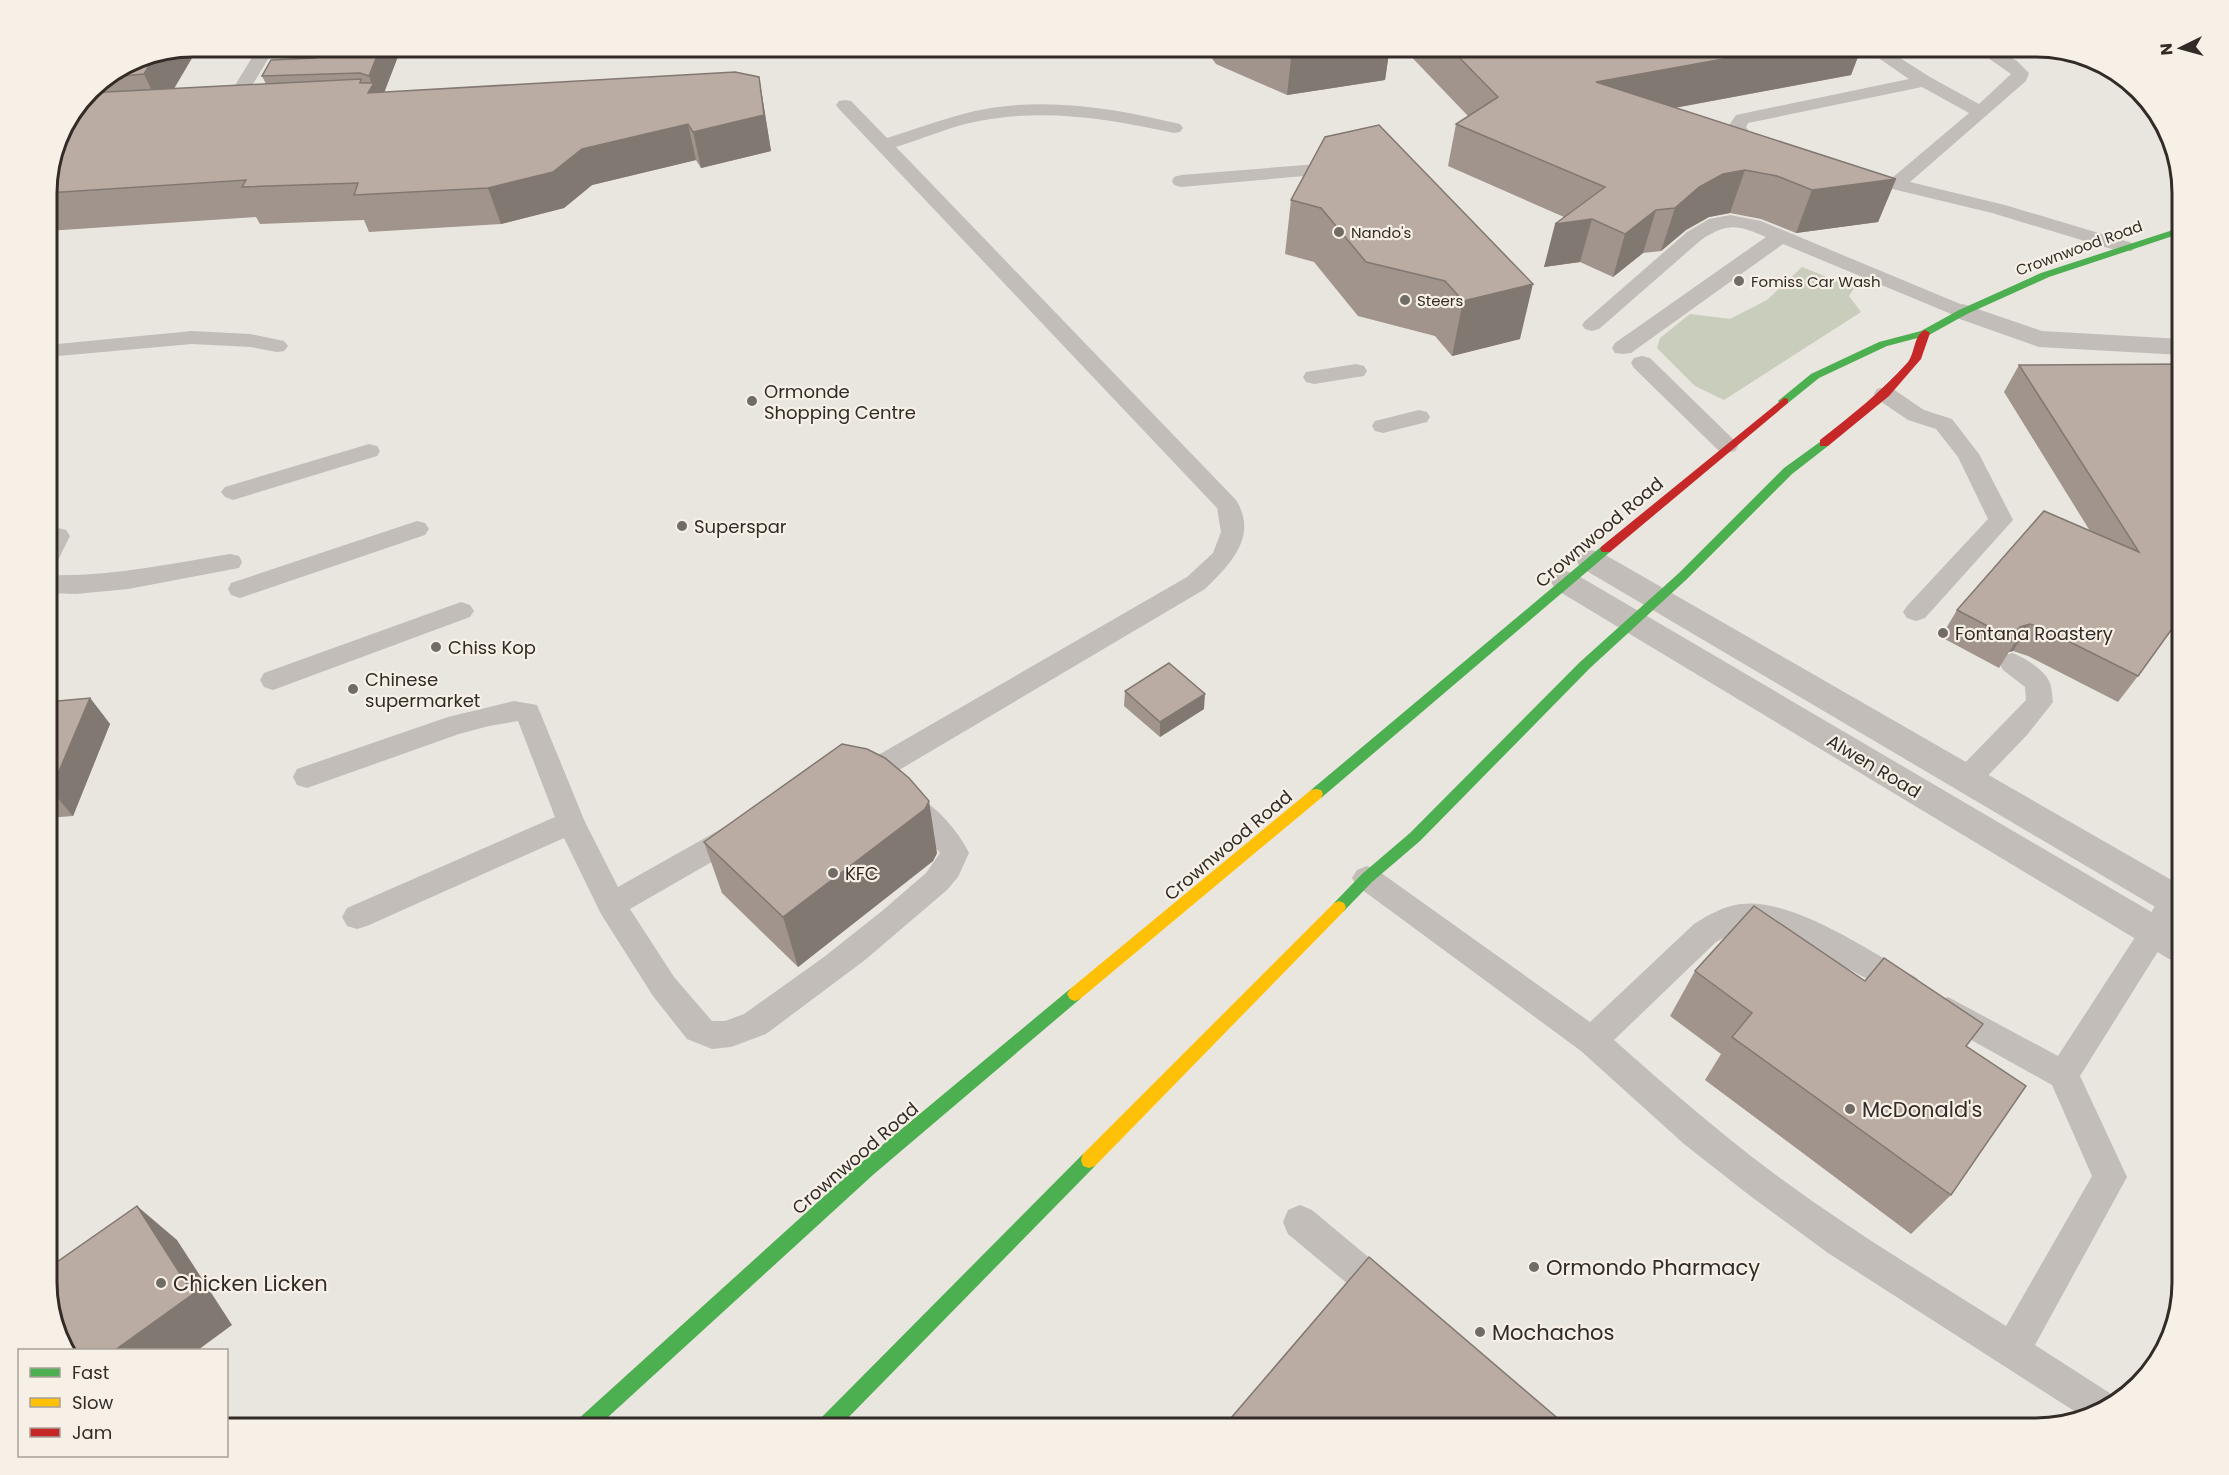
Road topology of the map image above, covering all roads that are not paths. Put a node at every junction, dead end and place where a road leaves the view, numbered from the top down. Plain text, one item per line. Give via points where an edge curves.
1 (260, 57) edge
2 (1886, 57) edge
3 (1999, 57) edge
4 (1924, 81) junction
5 (845, 105) dead end
6 (251, 112) edge
7 (1981, 112) junction
8 (227, 113) junction
9 (204, 115) edge
10 (1174, 128) dead end
11 (884, 145) junction
12 (1783, 157) edge
13 (1365, 166) edge
14 (1843, 171) edge
15 (1181, 181) dead end
16 (1897, 183) junction
17 (2172, 233) edge
18 (1781, 236) junction
19 (2125, 247) junction
20 (1963, 312) junction
21 (1592, 324) dead end
22 (1925, 333) junction
23 (277, 346) dead end
24 (2172, 346) edge
25 (1623, 348) dead end
26 (57, 350) edge
27 (1642, 363) dead end
28 (1356, 371) dead end
29 (1314, 377) dead end
30 (1885, 394) junction
31 (1419, 417) dead end
32 (1383, 426) dead end
33 (1727, 446) junction
34 (369, 451) dead end
35 (233, 492) dead end
36 (417, 529) dead end
37 (1592, 560) junction
38 (230, 562) dead end
39 (1566, 582) junction
40 (57, 584) edge
41 (240, 589) dead end
42 (1656, 598) junction
43 (461, 611) dead end
44 (1916, 612) dead end
45 (1630, 622) junction
46 (2012, 663) edge
47 (273, 680) dead end
48 (307, 777) dead end
49 (1967, 779) junction
50 (761, 821) edge
51 (571, 822) junction
52 (1367, 878) junction
53 (2172, 898) edge
54 (611, 904) junction
55 (2172, 910) edge
56 (357, 917) dead end
57 (2154, 931) junction
58 (2172, 942) edge
59 (1592, 1041) junction
60 (2063, 1075) junction
61 (1300, 1222) dead end
62 (1410, 1314) edge
63 (2011, 1352) junction
64 (2096, 1404) edge
65 (594, 1418) edge
66 (835, 1418) edge

1 - 8 lane
2 - 4 lane
3 - 7 lane via 2011,64 2020,77
4 - 7 lane
4 - 12 lane via 1742,119 1737,127 1744,137
5 - 11 lane
6 - 8 lane
7 - 16 lane
8 - 9 lane
10 - 11 lane via 1069,110 1028,110 977,117
11 - 54 lane via 1227,506 1233,532 1223,557 1196,583 840,787 869,784 885,790 920,814 950,844 955,853 952,863 872,939 755,1024 741,1031 705,1034 661,985
13 - 15 lane
14 - 16 lane
16 - 19 lane
17 - 19 main road, Crownwood Road
18 - 20 lane
18 - 21 lane via 1734,220 1712,223
18 - 25 lane
19 - 20 main road, Crownwood Road via 2044,275
20 - 22 main road, Crownwood Road
20 - 24 street via 2039,339
22 - 30 main road via 1916,359
22 - 33 main road, Crownwood Road via 1883,344 1815,376
23 - 26 lane via 241,339 212,339
27 - 33 lane
28 - 29 lane
30 - 42 main road via 1788,471
30 - 44 lane via 1916,415 1944,424 1968,454 2001,520
31 - 32 lane
33 - 37 main road, Crownwood Road
34 - 35 lane
36 - 41 lane
37 - 39 main road, Crownwood Road
37 - 42 street, Alwen Road
38 - 40 lane via 128,580
39 - 45 street, Alwen Road
39 - 65 main road, Crownwood Road via 868,1167
42 - 45 main road
42 - 49 street, Alwen Road
43 - 47 lane
45 - 52 main road via 1415,837
45 - 57 street, Alwen Road
46 - 49 lane via 2037,683 2040,702
48 - 51 lane via 445,729 524,709
49 - 53 street, Alwen Road
50 - 54 lane
51 - 54 lane
51 - 56 lane
52 - 59 lane
52 - 66 main road
55 - 57 lane
57 - 58 street, Alwen Road
57 - 60 lane
59 - 60 lane via 1705,933 1720,922 1746,915 1792,924
59 - 63 lane via 1696,1133 1761,1184 1840,1241
60 - 63 lane via 2110,1177
61 - 62 lane
63 - 64 lane

